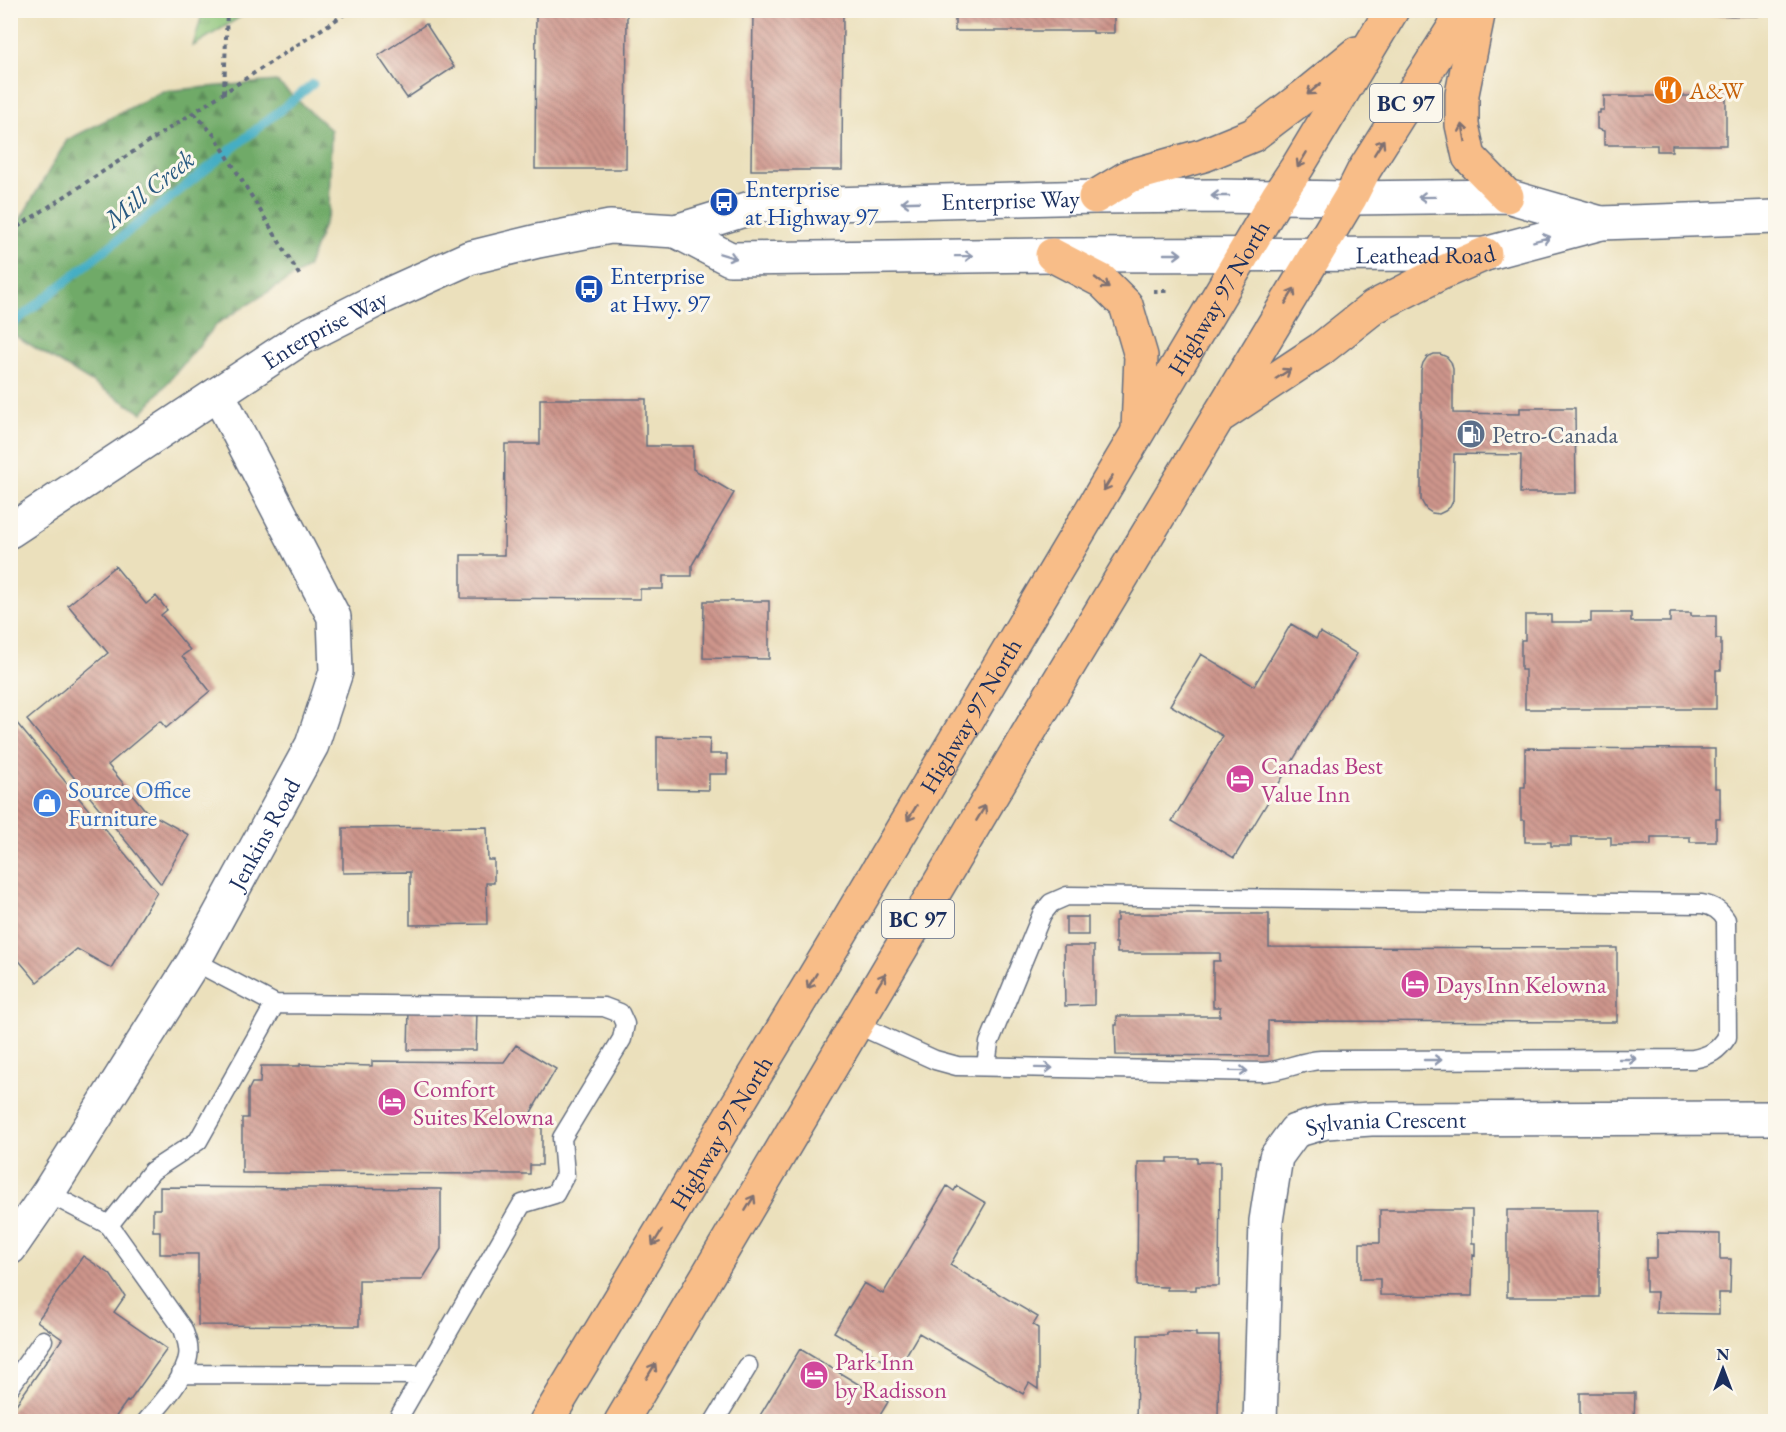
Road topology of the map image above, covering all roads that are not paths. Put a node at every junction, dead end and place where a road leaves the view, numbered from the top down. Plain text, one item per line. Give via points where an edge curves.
1 (1392, 10) edge
2 (1465, 10) edge
3 (1479, 10) edge
4 (1375, 38) junction
5 (1278, 196) junction
6 (1507, 196) junction
7 (1095, 197) junction
8 (1350, 198) junction
9 (1776, 217) edge
10 (1601, 223) junction
11 (676, 231) junction
12 (1244, 254) junction
13 (1485, 254) junction
14 (1052, 255) junction
15 (1315, 255) junction
16 (218, 394) junction
17 (1217, 418) junction
18 (1138, 433) junction
19 (10, 531) edge
20 (194, 962) junction
21 (276, 1004) junction
22 (856, 1024) junction
23 (986, 1066) junction
24 (1776, 1118) edge
25 (48, 1193) junction
26 (109, 1225) junction
27 (10, 1248) edge
28 (43, 1340) dead end
29 (748, 1366) dead end
30 (182, 1374) junction
31 (423, 1375) junction
32 (10, 1387) edge
33 (146, 1422) edge
34 (396, 1422) edge
35 (546, 1422) edge
36 (621, 1422) edge
37 (714, 1422) edge
38 (1260, 1422) edge

1 - 4 highway, Highway 97 North / BC 97
8 -> 2 highway, BC 97
6 -> 3 highway via 1468,157 1462,125 1462,94
4 -> 5 highway, Highway 97 North / BC 97
4 -> 7 highway via 1253,135 1204,155 1130,176
5 -> 7 street, Enterprise Way
5 - 8 street, Enterprise Way
5 - 12 highway, Highway 97 North / BC 97
6 -> 8 street, Leathead Road
6 - 10 street, Leathead Road
7 -> 11 street, Enterprise Way via 757,206
8 - 15 highway, BC 97
9 - 10 street, Leathead Road
13 -> 10 street, Leathead Road
11 -> 14 street, Enterprise Way via 730,260
11 - 16 street, Enterprise Way via 610,227 468,258 302,338
14 -> 12 street, Enterprise Way
12 - 15 street, Leathead Road
12 - 18 highway, Highway 97 North / BC 97
13 - 15 street, Leathead Road
17 -> 13 highway via 1321,349 1374,307
14 -> 18 highway via 1102,281 1126,305 1141,356
17 -> 15 highway, BC 97
16 - 19 street, Enterprise Way
16 - 20 street, Jenkins Road via 334,617 336,672 312,745
22 -> 17 highway, BC 97
18 -> 35 highway, Highway 97 North / BC 97
20 - 21 lane
20 - 25 street, Jenkins Road
21 - 26 lane via 198,1141 152,1172
21 - 31 lane via 604,1007 620,1013 625,1024 622,1039 562,1138 565,1175 555,1194 522,1204
22 - 23 lane via 946,1064
36 -> 22 highway, BC 97
23 -> 23 lane via 1263,1072 1321,1060 1693,1059 1721,1048 1727,1037 1726,920 1721,912 1702,904 1067,896 1051,903 1042,914 989,1042
24 - 38 street, Sylvania Crescent via 1371,1119 1326,1122 1295,1131 1276,1157 1266,1221
25 - 26 lane
25 - 27 street, Jenkins Road
26 - 30 lane via 183,1329 188,1357
28 - 32 lane
29 - 37 lane
30 - 31 lane
30 - 33 lane
31 - 34 lane

